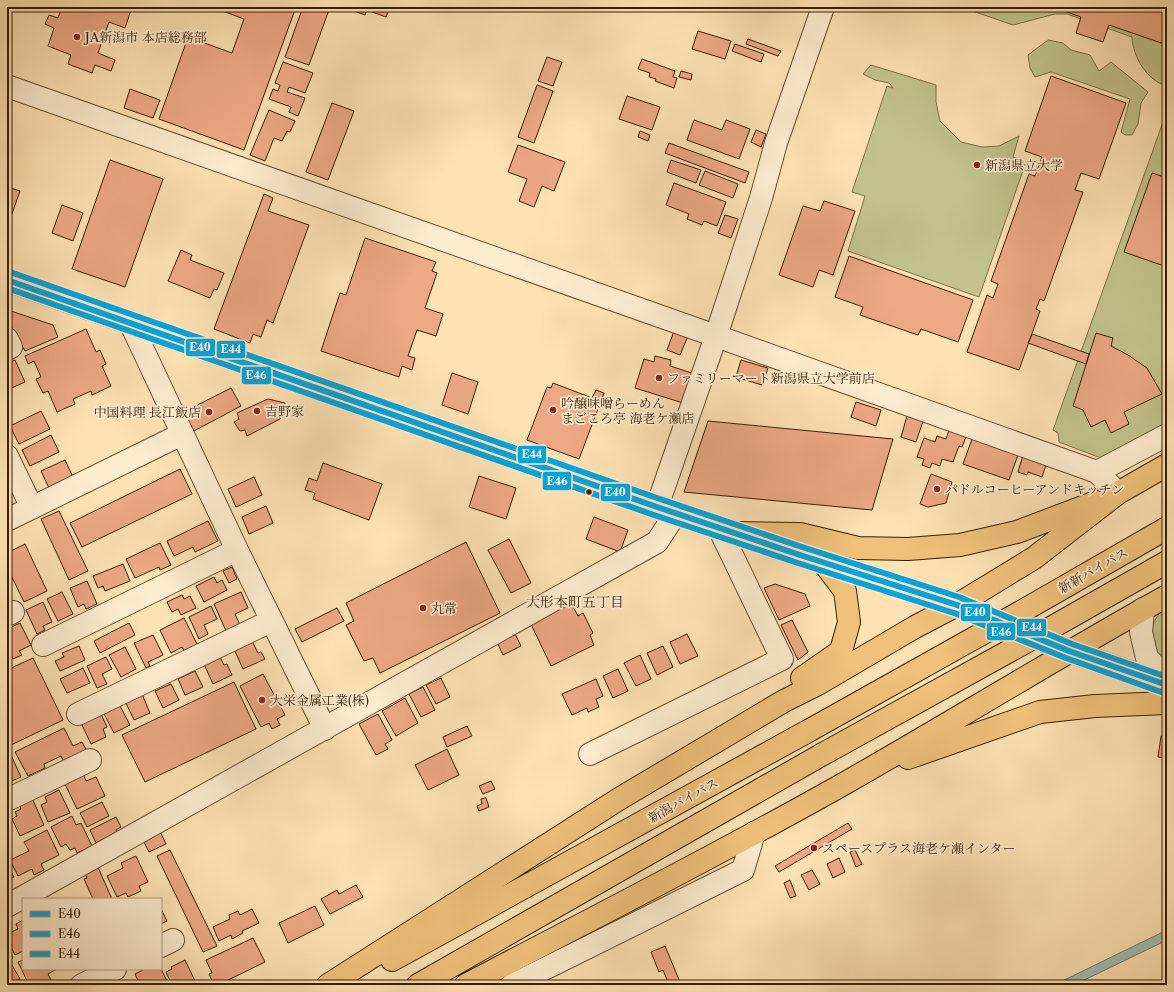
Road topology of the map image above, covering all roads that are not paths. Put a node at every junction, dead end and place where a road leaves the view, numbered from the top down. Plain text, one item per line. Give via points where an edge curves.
1 (823, 7) edge
2 (7, 86) edge
3 (7, 280) edge
4 (130, 322) junction
5 (716, 336) junction
6 (7, 339) edge
7 (7, 349) edge
8 (182, 434) junction
9 (1167, 435) edge
10 (7, 456) edge
11 (1167, 465) edge
12 (1096, 472) junction
13 (1118, 493) junction
14 (32, 508) junction
15 (666, 510) junction
16 (7, 520) edge
17 (1167, 528) edge
18 (727, 530) junction
19 (237, 550) junction
20 (823, 562) junction
21 (1167, 562) edge
22 (1167, 596) edge
23 (957, 605) junction
24 (1143, 609) junction
25 (1018, 613) joint
26 (271, 621) junction
27 (43, 645) dead end
28 (1069, 651) junction
29 (1167, 677) edge
30 (1167, 685) edge
31 (1167, 703) edge
32 (78, 714) dead end
33 (325, 729) junction
34 (590, 754) dead end
35 (90, 760) dead end
36 (657, 776) junction
37 (855, 777) junction
38 (7, 800) edge
39 (754, 834) junction
40 (7, 906) edge
41 (112, 970) edge
42 (82, 985) edge
43 (328, 985) edge
44 (347, 985) edge
45 (418, 985) edge
46 (466, 985) edge
47 (512, 985) edge

1 - 5 street via 776,143 761,198
2 - 5 street
3 - 4 main road
4 - 8 street
4 - 15 main road
5 - 12 street
5 - 15 street
6 - 7 street via 11,347
8 - 14 street
8 - 19 street
9 - 12 street
10 - 14 street
11 - 13 main road
12 - 13 street
13 - 18 main road via 1017,532 960,545 908,549 858,548 800,534
13 - 23 main road via 1034,558
14 - 16 street
15 - 18 main road
15 - 33 street via 657,542
17 - 25 main road, 新新バイパス
18 - 20 main road
18 - 34 street via 782,659
19 - 26 street
19 - 27 street
20 - 23 main road
20 - 36 main road via 845,591 849,622 841,651
21 - 45 main road, bridge
22 - 24 main road
23 - 28 main road
23 - 36 main road via 784,701
24 - 28 main road
24 - 29 street via 1141,632 1147,658
25 - 44 main road, 新潟バイパス, bridge
26 - 32 street
26 - 33 street
28 - 30 main road
28 - 37 main road
31 - 37 main road via 1095,706 1040,712
33 - 40 street
35 - 38 street
36 - 43 main road
37 - 39 main road
39 - 46 main road
39 - 47 street via 743,870
41 - 42 street

